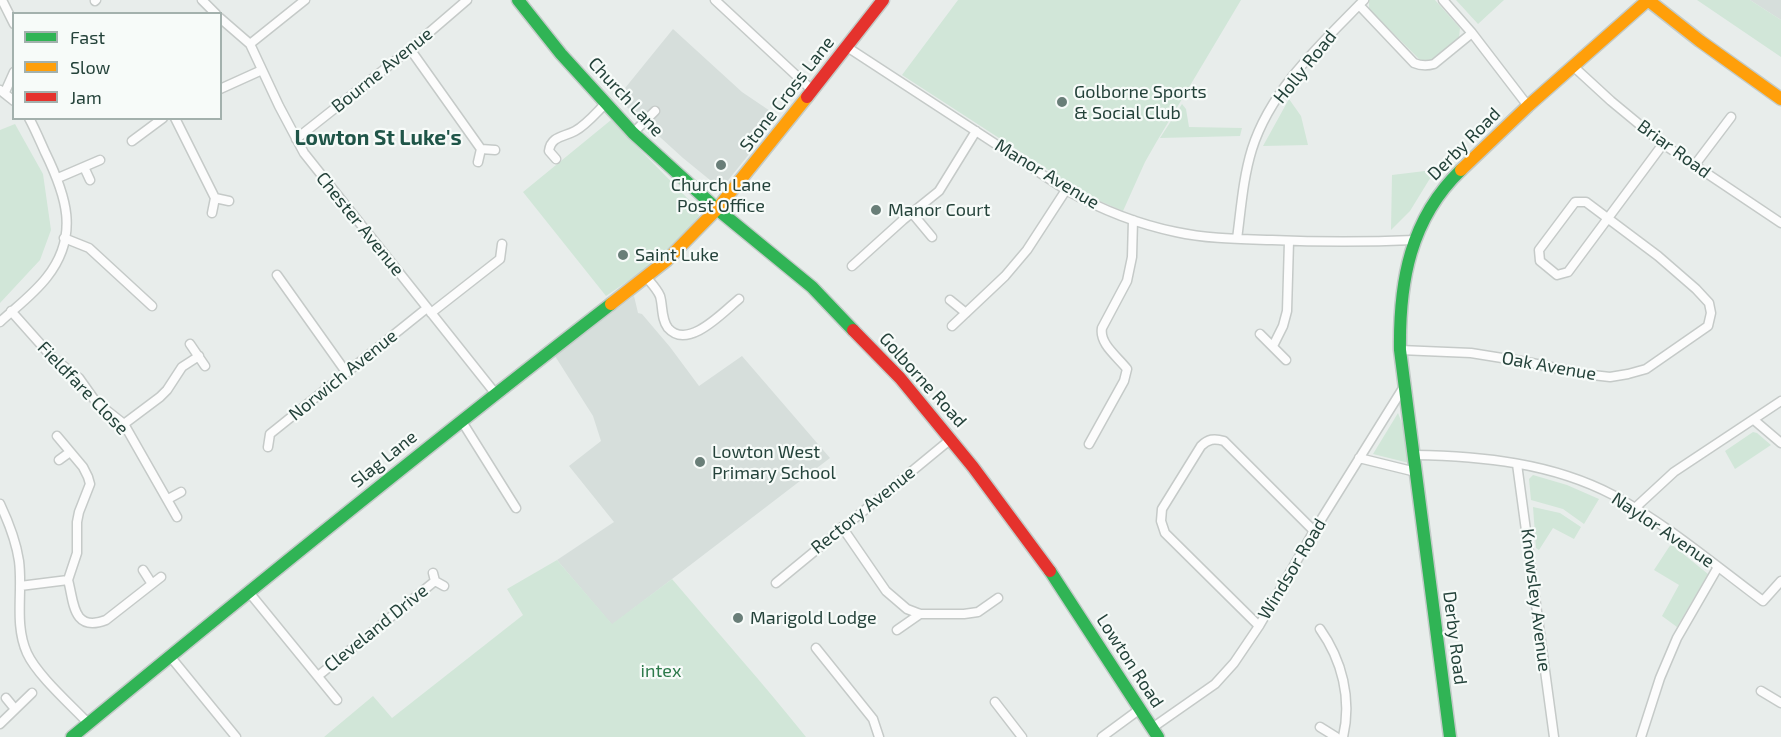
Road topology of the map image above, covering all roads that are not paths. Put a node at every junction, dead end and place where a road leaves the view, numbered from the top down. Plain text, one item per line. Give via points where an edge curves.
1 (2, 0) edge
2 (202, 0) edge
3 (305, 0) edge
4 (467, 0) edge
5 (518, 0) edge
6 (715, 0) edge
7 (883, 0) edge
8 (1443, 0) edge
9 (1648, 0) edge
10 (1361, 3) edge
11 (214, 12) edge
12 (12, 20) edge
13 (222, 20) edge
14 (1472, 33) junction
15 (250, 44) junction
16 (847, 47) junction
17 (410, 49) junction
18 (1574, 66) junction
19 (262, 70) junction
20 (12, 75) edge
21 (222, 88) edge
22 (3, 91) edge
23 (813, 91) junction
24 (1781, 99) edge
25 (605, 104) junction
26 (1528, 106) junction
27 (655, 111) dead end
28 (1731, 117) dead end
29 (29, 120) edge
30 (160, 120) edge
31 (176, 120) edge
32 (976, 131) junction
33 (633, 133) junction
34 (296, 139) junction
35 (132, 141) dead end
36 (1663, 144) junction
37 (481, 148) junction
38 (495, 150) dead end
39 (100, 160) dead end
40 (543, 160) dead end
41 (478, 162) dead end
42 (1694, 166) junction
43 (84, 167) junction
44 (58, 178) junction
45 (90, 180) dead end
46 (1066, 190) junction
47 (215, 198) junction
48 (229, 201) dead end
49 (717, 209) junction
50 (212, 213) dead end
51 (912, 213) junction
52 (1608, 219) junction
53 (1133, 220) junction
54 (1781, 223) edge
55 (932, 237) dead end
56 (64, 238) junction
57 (1237, 239) junction
58 (1414, 240) junction
59 (1289, 241) junction
60 (502, 244) dead end
61 (852, 266) dead end
62 (277, 275) dead end
63 (646, 277) junction
64 (739, 299) dead end
65 (950, 300) dead end
66 (152, 306) dead end
67 (429, 311) junction
68 (11, 312) junction
69 (966, 313) junction
70 (0, 322) edge
71 (952, 326) dead end
72 (1260, 334) dead end
73 (190, 344) dead end
74 (1273, 346) junction
75 (1400, 350) junction
76 (198, 356) junction
77 (1286, 360) dead end
78 (206, 366) dead end
79 (346, 372) junction
80 (1405, 384) junction
81 (495, 393) junction
82 (1781, 401) edge
83 (461, 420) junction
84 (1754, 420) junction
85 (124, 424) junction
86 (57, 436) dead end
87 (951, 439) junction
88 (1781, 443) edge
89 (1089, 444) dead end
90 (268, 447) dead end
91 (70, 452) junction
92 (1414, 455) junction
93 (1359, 458) junction
94 (59, 460) dead end
95 (1518, 464) junction
96 (1416, 472) junction
97 (181, 492) dead end
98 (168, 499) junction
99 (0, 504) edge
100 (516, 508) dead end
101 (1635, 508) junction
102 (177, 517) dead end
103 (842, 527) junction
104 (1314, 531) junction
105 (1718, 567) junction
106 (143, 570) dead end
107 (161, 578) dead end
108 (68, 580) junction
109 (1781, 581) edge
110 (776, 583) dead end
111 (152, 584) junction
112 (20, 586) junction
113 (444, 586) dead end
114 (248, 591) junction
115 (998, 598) dead end
116 (1072, 604) joint
117 (920, 614) junction
118 (1259, 626) junction
119 (1320, 629) dead end
120 (897, 630) dead end
121 (816, 648) dead end
122 (169, 655) junction
123 (318, 676) junction
124 (1761, 691) dead end
125 (32, 693) dead end
126 (6, 698) dead end
127 (337, 700) dead end
128 (995, 702) dead end
129 (1781, 703) edge
130 (15, 709) junction
131 (1140, 709) junction
132 (88, 723) junction
133 (0, 724) edge
134 (1320, 727) dead end
135 (1155, 733) edge
136 (72, 737) edge
137 (236, 737) edge
138 (879, 737) edge
139 (1022, 737) edge
140 (1102, 737) edge
141 (1336, 737) edge
142 (1343, 737) edge
143 (1450, 737) edge
144 (1554, 737) edge
145 (1641, 737) edge

1 - 12 street
2 - 11 street
3 - 15 street
4 - 17 street, Bourne Avenue
5 - 25 street, Church Lane
6 - 23 street
7 - 16 street, Stone Cross Lane
8 - 14 street
9 - 18 street, Derby Road
9 - 24 street
10 - 14 street, Holly Road via 1418,65 1434,64
10 - 57 street, Holly Road via 1298,69 1261,127 1251,151
13 - 15 street, Chester Avenue
14 - 26 street
15 - 19 street, Chester Avenue
16 - 23 street, Stone Cross Lane
16 - 32 street, Manor Avenue
17 - 34 street, Bourne Avenue
17 - 37 street
18 - 26 street, Derby Road
18 - 36 street, Briar Road
19 - 21 street
19 - 34 street, Chester Avenue
20 - 22 street
23 - 49 street, Stone Cross Lane
25 - 33 street, Church Lane
25 - 40 street via 575,131 554,140 549,147 554,156
26 - 58 street, Derby Road via 1450,180
27 - 33 street
28 - 42 street
29 - 44 street
30 - 35 street
31 - 47 street
32 - 46 street, Manor Avenue
32 - 51 street via 939,191
33 - 49 street, Church Lane
34 - 67 street, Chester Avenue
36 - 42 street, Briar Road
36 - 52 street
37 - 38 street
37 - 41 street
39 - 43 street
42 - 54 street, Briar Road
43 - 44 street
43 - 45 street
44 - 56 street via 67,211
46 - 53 street, Manor Avenue
46 - 69 street via 1028,250
47 - 48 street
47 - 50 street
49 - 63 street, Slag Lane
49 - 87 street, Golborne Road via 812,287 900,378
51 - 55 street
51 - 61 street
52 - 52 street via 1568,272 1557,275 1540,261 1539,250 1575,202 1586,202
52 - 75 street, Oak Avenue via 1709,303 1708,326 1646,369 1597,376 1471,353
53 - 57 street, Manor Avenue via 1176,232
53 - 89 street via 1130,270 1101,335 1127,369
56 - 66 street via 88,248
56 - 68 street via 46,278
57 - 59 street, Manor Avenue
58 - 59 street, Manor Avenue
58 - 75 street, Derby Road via 1400,300
59 - 74 street via 1287,311
60 - 67 street, Norwich Avenue via 500,259
62 - 79 street
63 - 64 street via 659,294 669,328 681,335 695,334
63 - 81 street, Slag Lane
65 - 69 street
67 - 79 street, Norwich Avenue
67 - 81 street, Chester Avenue
68 - 70 street
68 - 85 street, Fieldfare Close via 52,357 79,378 96,402
69 - 71 street
72 - 74 street
73 - 76 street
74 - 77 street
75 - 80 street, Derby Road
76 - 78 street
76 - 85 street via 182,367 160,397
79 - 90 street, Norwich Avenue via 270,434
80 - 92 street, Derby Road
80 - 93 street, Windsor Road
81 - 83 street, Slag Lane
82 - 84 street
83 - 100 street
83 - 114 street, Slag Lane
84 - 88 street
84 - 101 street via 1674,472
85 - 98 street, Fieldfare Close
86 - 91 street
87 - 103 street, Rectory Avenue
87 - 116 street, Golborne Road
91 - 94 street
91 - 108 street via 83,467 90,484 79,512 77,554
92 - 95 street, Naylor Avenue
92 - 96 street, Derby Road
93 - 96 street
93 - 104 street, Windsor Road
95 - 101 street, Naylor Avenue via 1579,481
95 - 144 street, Knowsley Avenue
96 - 143 street, Derby Road
97 - 98 street
98 - 102 street, Fieldfare Close
99 - 112 street via 15,543
101 - 105 street, Naylor Avenue
103 - 110 street, Rectory Avenue
103 - 117 street via 886,591 907,609
104 - 118 street, Windsor Road
104 - 118 street via 1224,441 1216,439 1201,446 1162,509 1165,533
105 - 109 street, Naylor Avenue via 1762,602
105 - 145 street via 1677,638
106 - 111 street
107 - 111 street
108 - 111 street via 76,614 98,623
108 - 112 street
112 - 132 street via 19,618 27,652 34,665
113 - 123 street, Cleveland Drive via 434,577
114 - 122 street, Slag Lane
114 - 123 street
115 - 117 street via 978,612
116 - 131 street, Lowton Road
117 - 120 street
118 - 135 street, Windsor Road via 1224,675
119 - 142 street via 1339,662 1343,679
121 - 138 street via 873,719
122 - 132 street, Slag Lane
122 - 137 street
123 - 127 street
124 - 129 street
125 - 130 street
126 - 130 street
128 - 139 street
130 - 133 street
131 - 135 street, Lowton Road
131 - 140 street
132 - 136 street, Slag Lane
134 - 141 street

